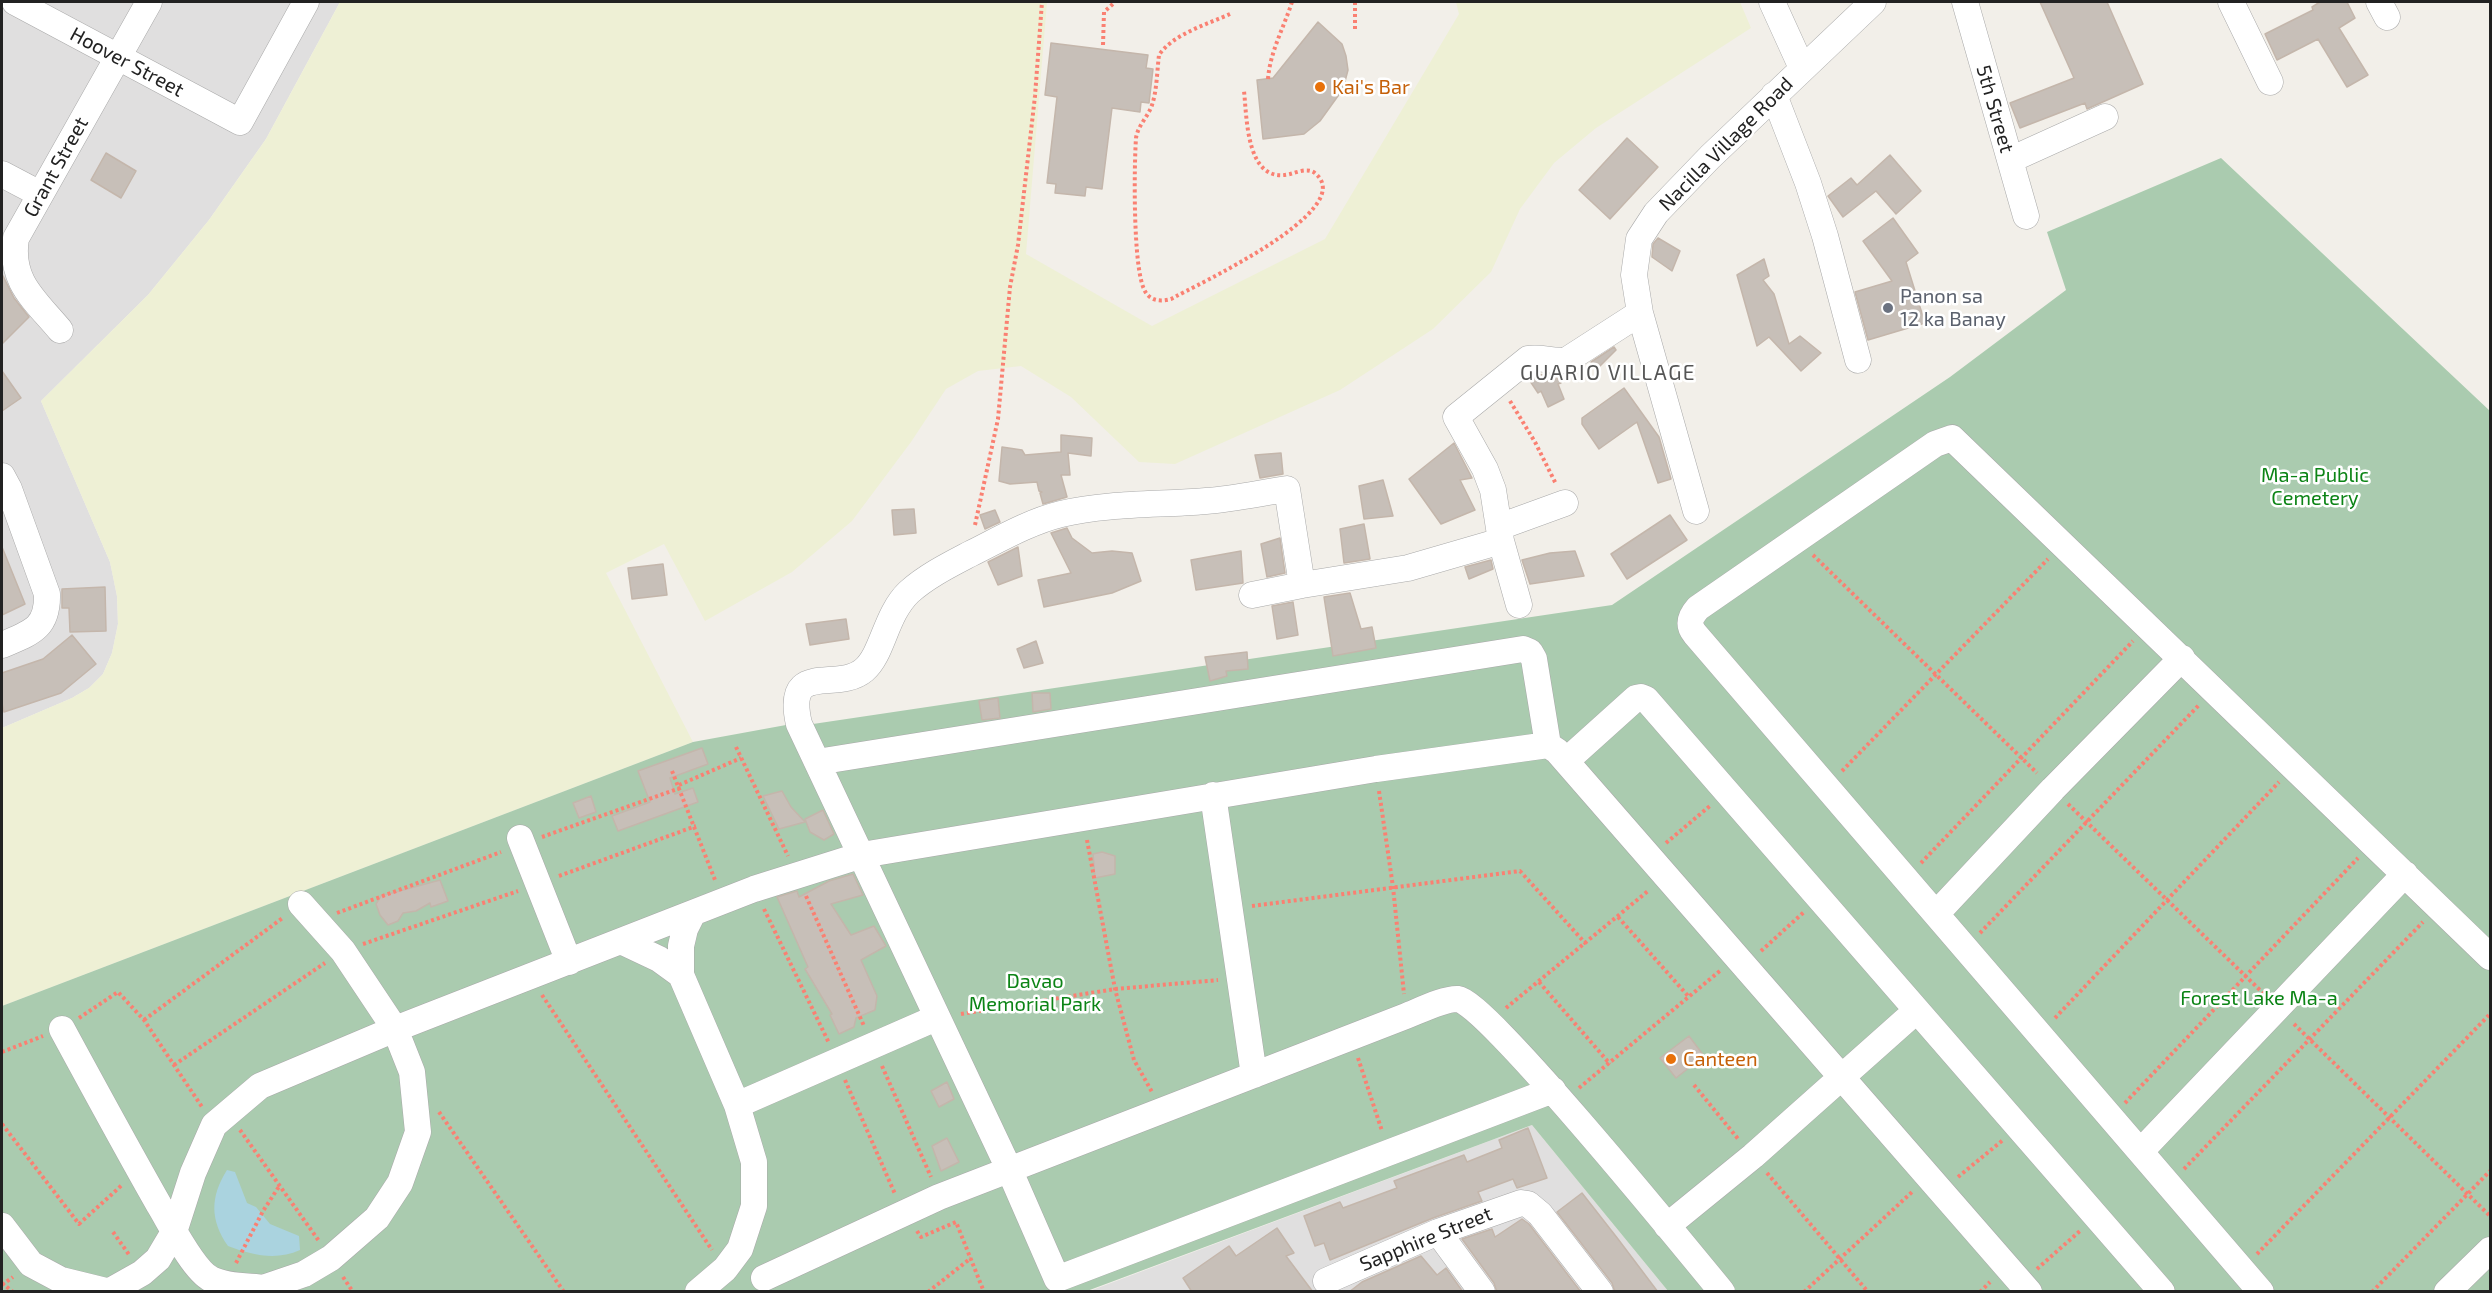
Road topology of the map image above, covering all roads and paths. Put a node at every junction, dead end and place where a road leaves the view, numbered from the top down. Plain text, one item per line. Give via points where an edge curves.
1 (15, 2) edge
2 (149, 2) edge
3 (306, 2) edge
4 (1042, 2) edge
5 (1115, 2) edge
6 (1292, 2) edge
7 (1354, 2) edge
8 (1772, 2) edge
9 (1873, 2) edge
10 (1965, 2) edge
11 (2231, 2) edge
12 (1230, 14) dead end
13 (1356, 30) dead end
14 (1103, 45) dead end
15 (119, 57) junction
16 (1802, 68) junction
17 (1268, 79) dead end
18 (2270, 82) dead end
19 (1244, 91) dead end
20 (1774, 95) junction
21 (2105, 117) dead end
22 (2010, 160) junction
23 (2, 174) edge
24 (40, 194) junction
25 (2026, 216) dead end
26 (1640, 313) junction
27 (60, 330) dead end
28 (1858, 360) dead end
29 (1498, 383) junction
30 (2, 476) edge
31 (1565, 502) joint
32 (1696, 511) dead end
33 (1500, 534) junction
34 (1797, 539) junction
35 (2064, 543) junction
36 (969, 555) junction
37 (1302, 585) junction
38 (1252, 595) dead end
39 (1519, 605) dead end
40 (2148, 626) junction
41 (2, 645) edge
42 (2182, 658) junction
43 (1936, 674) junction
44 (2214, 689) junction
45 (736, 747) dead end
46 (1557, 753) junction
47 (741, 758) junction
48 (2022, 758) junction
49 (817, 762) junction
50 (2294, 766) junction
51 (1376, 769) junction
52 (672, 771) dead end
53 (679, 787) junction
54 (1826, 787) junction
55 (2054, 789) junction
56 (1726, 792) junction
57 (1214, 795) junction
58 (1083, 817) junction
59 (2086, 822) junction
60 (696, 826) junction
61 (521, 841) junction
62 (2373, 842) junction
63 (862, 855) junction
64 (1658, 866) junction
65 (2405, 874) junction
66 (796, 875) junction
67 (1906, 879) junction
68 (538, 884) junction
69 (1393, 887) junction
70 (754, 890) junction
71 (1821, 898) junction
72 (2167, 900) junction
73 (723, 903) junction
74 (2438, 906) junction
75 (1230, 909) junction
76 (309, 912) junction
77 (1936, 914) junction
78 (692, 915) junction
79 (1618, 917) junction
80 (623, 942) junction
81 (1586, 944) junction
82 (1965, 948) junction
83 (343, 951) junction
84 (2490, 957) edge
85 (1741, 961) junction
86 (569, 962) junction
87 (681, 975) junction
88 (530, 976) junction
89 (2245, 976) junction
90 (1240, 978) junction
91 (1539, 982) junction
92 (1116, 989) junction
93 (1689, 997) junction
94 (2277, 1008) junction
95 (1916, 1011) junction
96 (2490, 1014) edge
97 (1406, 1016) junction
98 (936, 1018) junction
99 (144, 1020) junction
100 (1489, 1022) junction
101 (62, 1029) junction
102 (395, 1029) junction
103 (2040, 1034) junction
104 (1351, 1038) junction
105 (2310, 1039) junction
106 (873, 1045) junction
107 (2, 1052) edge
108 (837, 1061) junction
109 (1610, 1064) junction
110 (174, 1065) junction
111 (1254, 1075) junction
112 (1842, 1077) junction
113 (1694, 1085) dead end
114 (1557, 1096) junction
115 (737, 1105) junction
116 (438, 1111) dead end
117 (1162, 1111) junction
118 (2111, 1117) junction
119 (2390, 1117) junction
120 (2, 1124) edge
121 (214, 1125) junction
122 (2018, 1127) junction
123 (256, 1151) dead end
124 (2141, 1151) junction
125 (1390, 1153) junction
126 (1753, 1156) junction
127 (1009, 1169) junction
128 (139, 1170) junction
129 (2490, 1171) edge
130 (1935, 1184) junction
131 (2169, 1184) junction
132 (280, 1185) junction
133 (2468, 1194) junction
134 (939, 1197) junction
135 (904, 1213) junction
136 (2490, 1216) edge
137 (2096, 1217) junction
138 (956, 1222) junction
139 (2, 1226) edge
140 (1667, 1226) junction
141 (113, 1232) dead end
142 (174, 1232) junction
143 (1438, 1232) junction
144 (740, 1249) junction
145 (2490, 1250) edge
146 (240, 1255) dead end
147 (332, 1258) junction
148 (971, 1258) junction
149 (1840, 1258) junction
150 (725, 1269) junction
151 (2242, 1269) junction
152 (142, 1273) junction
153 (1324, 1279) edge
154 (2, 1283) edge
155 (769, 1285) edge
156 (2025, 1287) edge
157 (258, 1290) edge
158 (110, 1291) edge
159 (13, 1292) edge
160 (564, 1292) edge
161 (698, 1292) edge
162 (928, 1292) edge
163 (984, 1292) edge
164 (1482, 1292) edge
165 (1600, 1292) edge
166 (1722, 1292) edge
167 (1804, 1292) edge
168 (1868, 1292) edge
169 (2162, 1292) edge
170 (2261, 1292) edge
171 (2372, 1292) edge
172 (2447, 1292) edge

1 - 15 street, Hoover Street
2 - 15 street, Grant Street
3 - 15 street, Hoover Street via 240,122
4 - 36 path via 998,419
5 - 14 path via 1104,12
6 - 17 path via 1271,55
7 - 13 path
8 - 16 street
9 - 16 street, Nacilla Village Road
10 - 22 street, 5th Street
11 - 18 street
12 - 19 path via 1163,48 1151,109 1138,131 1139,272 1144,289 1155,300 1171,299 1240,262 1295,228 1320,201 1322,181 1317,174 1310,170 1285,175 1259,164 1249,141
15 - 24 street, Grant Street
16 - 20 street, Nacilla Village Road
20 - 26 street, Nacilla Village Road via 1646,226 1635,256
20 - 28 street via 1825,236
21 - 22 street
22 - 25 street, 5th Street
23 - 24 street
24 - 27 street, Grant Street via 16,238 15,266 26,290
26 - 29 street via 1567,360 1528,360
26 - 32 street, Nacilla Village Road
29 - 31 path via 1535,442
29 - 33 street via 1456,417 1489,480
30 - 41 street via 47,594 48,607 44,620 35,629
31 - 33 street
33 - 37 street via 1408,568
33 - 39 street
34 - 35 street via 1935,444 1952,438
34 - 43 path
34 - 54 street via 1698,608 1690,628
35 - 40 street
35 - 43 path
36 - 37 street via 1024,527 1062,514 1207,501 1287,489
36 - 49 street via 909,592 896,607 863,671 816,681 799,691 795,708 799,724
37 - 38 street
40 - 42 street
40 - 48 path
42 - 44 street
42 - 55 street
43 - 48 path
43 - 54 path
44 - 50 street
44 - 59 path
45 - 47 path
46 - 49 street via 1534,659 1523,649
46 - 51 street
46 - 56 street via 1641,696
46 - 64 street
47 - 53 path
47 - 66 path
48 - 55 path
48 - 67 path
49 - 63 street
50 - 62 street
50 - 72 path
51 - 57 street
51 - 69 path
52 - 53 path
53 - 60 path
53 - 61 path
54 - 67 street
55 - 59 path
55 - 77 street
56 - 64 path
56 - 71 street
57 - 58 street
57 - 75 street
58 - 63 street
58 - 92 path
59 - 72 path
59 - 82 path
60 - 68 path
60 - 73 path
61 - 68 street
61 - 76 path
62 - 65 street
62 - 89 path
63 - 66 street
63 - 98 street
64 - 79 path
64 - 85 street
65 - 74 street
65 - 94 street
66 - 70 street
66 - 106 path
67 - 77 street
68 - 83 path
68 - 86 street
69 - 75 path
69 - 81 path via 1520,871
69 - 97 path
70 - 73 street
70 - 108 path
71 - 85 path
71 - 95 street
72 - 89 path
72 - 103 path
73 - 78 street
74 - 84 street
74 - 105 path
75 - 90 street
76 - 83 street
76 - 99 path
77 - 82 street
78 - 80 street
78 - 87 street via 681,946
79 - 81 path
79 - 93 path
80 - 86 street
80 - 87 street via 659,959
81 - 91 path
82 - 103 street
83 - 102 street
83 - 110 path
85 - 93 path
85 - 112 street
86 - 88 street
87 - 115 street
88 - 102 street
88 - 150 path
89 - 94 path
89 - 118 path
90 - 92 path
90 - 111 street
91 - 100 path
91 - 109 path
92 - 98 path
92 - 117 path via 1134,1060
93 - 109 path
94 - 105 path
94 - 124 street
95 - 112 street
95 - 122 street
96 - 119 path
97 - 100 street via 1458,999 1470,1004
97 - 104 street
98 - 106 street
98 - 127 street
99 - 101 path via 118,992
99 - 110 path
100 - 114 street
101 - 107 path
101 - 128 street
102 - 121 street via 260,1086
102 - 147 street via 412,1072 418,1132 400,1183 377,1218
103 - 118 street
104 - 111 street
104 - 125 path
105 - 119 path
105 - 131 path
106 - 108 street
106 - 134 path
108 - 115 street
108 - 135 path
109 - 114 path
110 - 121 path
111 - 117 street
112 - 126 street
112 - 130 street
113 - 126 path
114 - 125 street
114 - 140 street
115 - 144 street via 754,1162 754,1206
116 - 160 path
117 - 127 street
118 - 124 street
119 - 133 path
119 - 151 path
120 - 128 path via 79,1224
121 - 142 street
122 - 130 path
122 - 137 street
123 - 132 path
124 - 131 street
125 - 127 street via 1057,1279
126 - 140 street
126 - 149 path
127 - 134 street
128 - 142 street
129 - 133 path
130 - 149 path
130 - 156 street
131 - 151 street
132 - 146 path
132 - 147 path
133 - 136 path
133 - 171 path
134 - 135 street
134 - 138 path
135 - 138 path via 921,1237
135 - 155 street
137 - 156 path
137 - 169 street
138 - 148 path
139 - 158 street via 31,1264 61,1280
140 - 166 street
141 - 152 path
142 - 152 street via 158,1259
142 - 157 street via 209,1279
143 - 153 street, Sapphire Street
143 - 164 street
143 - 165 street, Sapphire Street via 1514,1204 1528,1204
144 - 150 street
144 - 155 street
145 - 172 street
147 - 157 street via 304,1274
148 - 162 path
148 - 163 path
149 - 167 path
149 - 168 path
150 - 161 street
151 - 170 street
152 - 158 street
154 - 159 path

